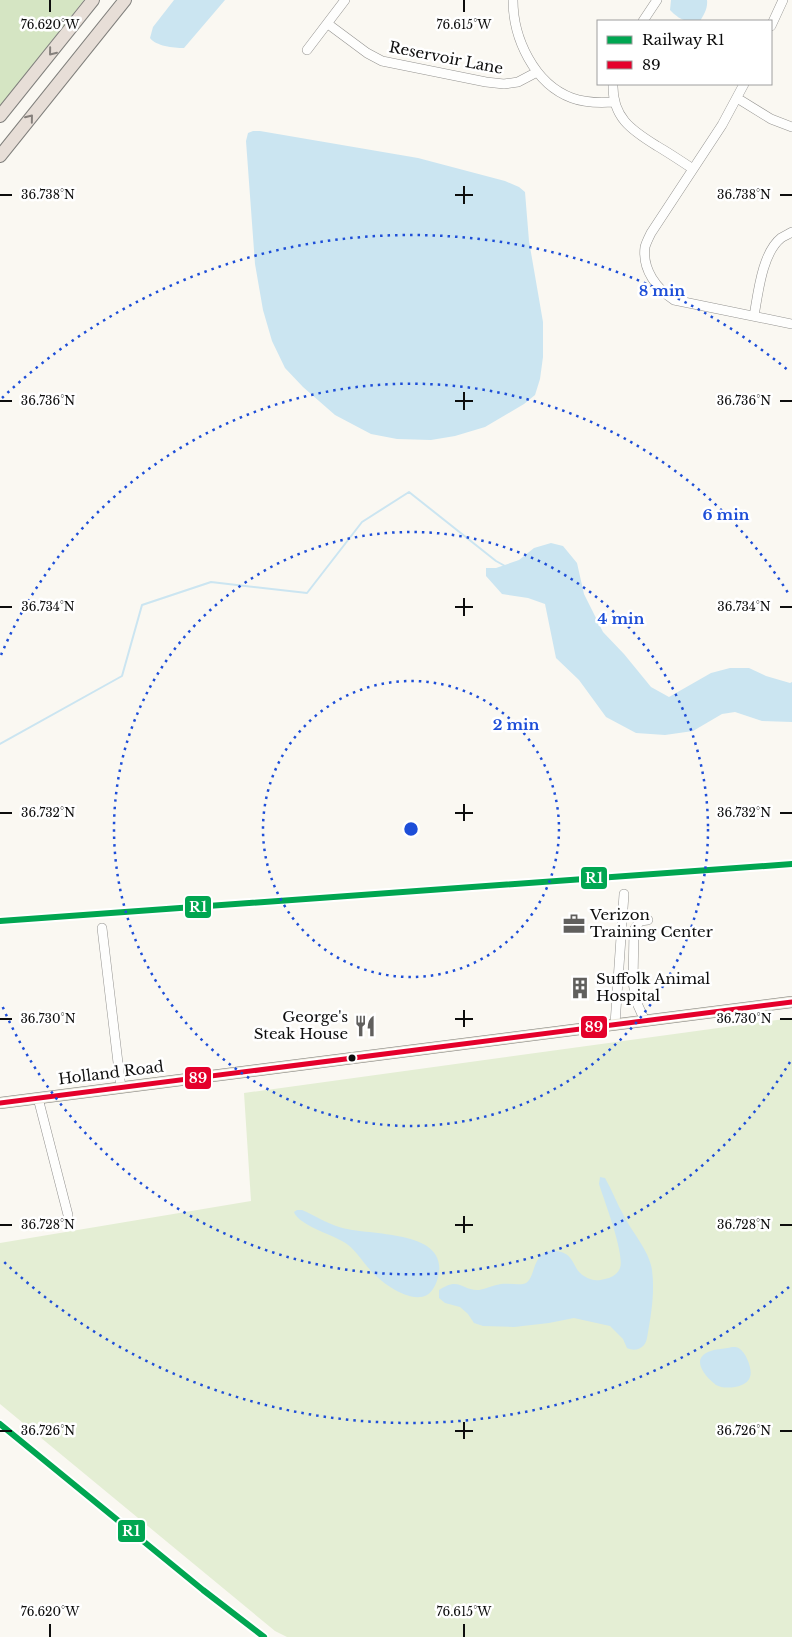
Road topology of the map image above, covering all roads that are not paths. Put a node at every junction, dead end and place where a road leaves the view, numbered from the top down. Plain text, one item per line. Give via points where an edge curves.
1 (93, 0) edge
2 (125, 0) edge
3 (345, 0) edge
4 (513, 0) edge
5 (657, 0) edge
6 (782, 0) edge
7 (644, 20) edge
8 (328, 24) junction
9 (772, 24) edge
10 (307, 50) dead end
11 (537, 72) junction
12 (612, 85) edge
13 (744, 85) edge
14 (737, 98) junction
15 (614, 102) junction
16 (0, 116) edge
17 (792, 127) edge
18 (0, 156) edge
19 (693, 169) junction
20 (792, 232) edge
21 (754, 316) junction
22 (792, 324) edge
23 (624, 894) dead end
24 (648, 920) dead end
25 (102, 928) dead end
26 (792, 1002) edge
27 (645, 1020) junction
28 (615, 1024) junction
29 (121, 1088) junction
30 (38, 1098) junction
31 (0, 1103) edge
32 (68, 1215) dead end

1 -> 16 highway
18 -> 2 highway
3 - 8 street
4 - 11 street via 517,32
5 - 7 street
6 - 9 street
8 - 10 street
8 - 11 street, Reservoir Lane via 372,56 394,64 504,84 518,82
11 - 15 street via 555,89 571,98
12 - 15 street
13 - 14 street
14 - 17 street via 771,120
14 - 19 street
15 - 19 street via 631,129
19 - 21 street via 651,232 645,248 646,265 654,282 674,300
20 - 21 street via 780,239 768,257
21 - 22 street
23 - 28 street
24 - 27 street via 635,926 633,961 633,989
25 - 29 street
26 - 27 main road, Holland Road
27 - 28 main road, Holland Road
28 - 29 main road, Holland Road
29 - 30 main road, Holland Road
30 - 31 main road, Holland Road
30 - 32 street

